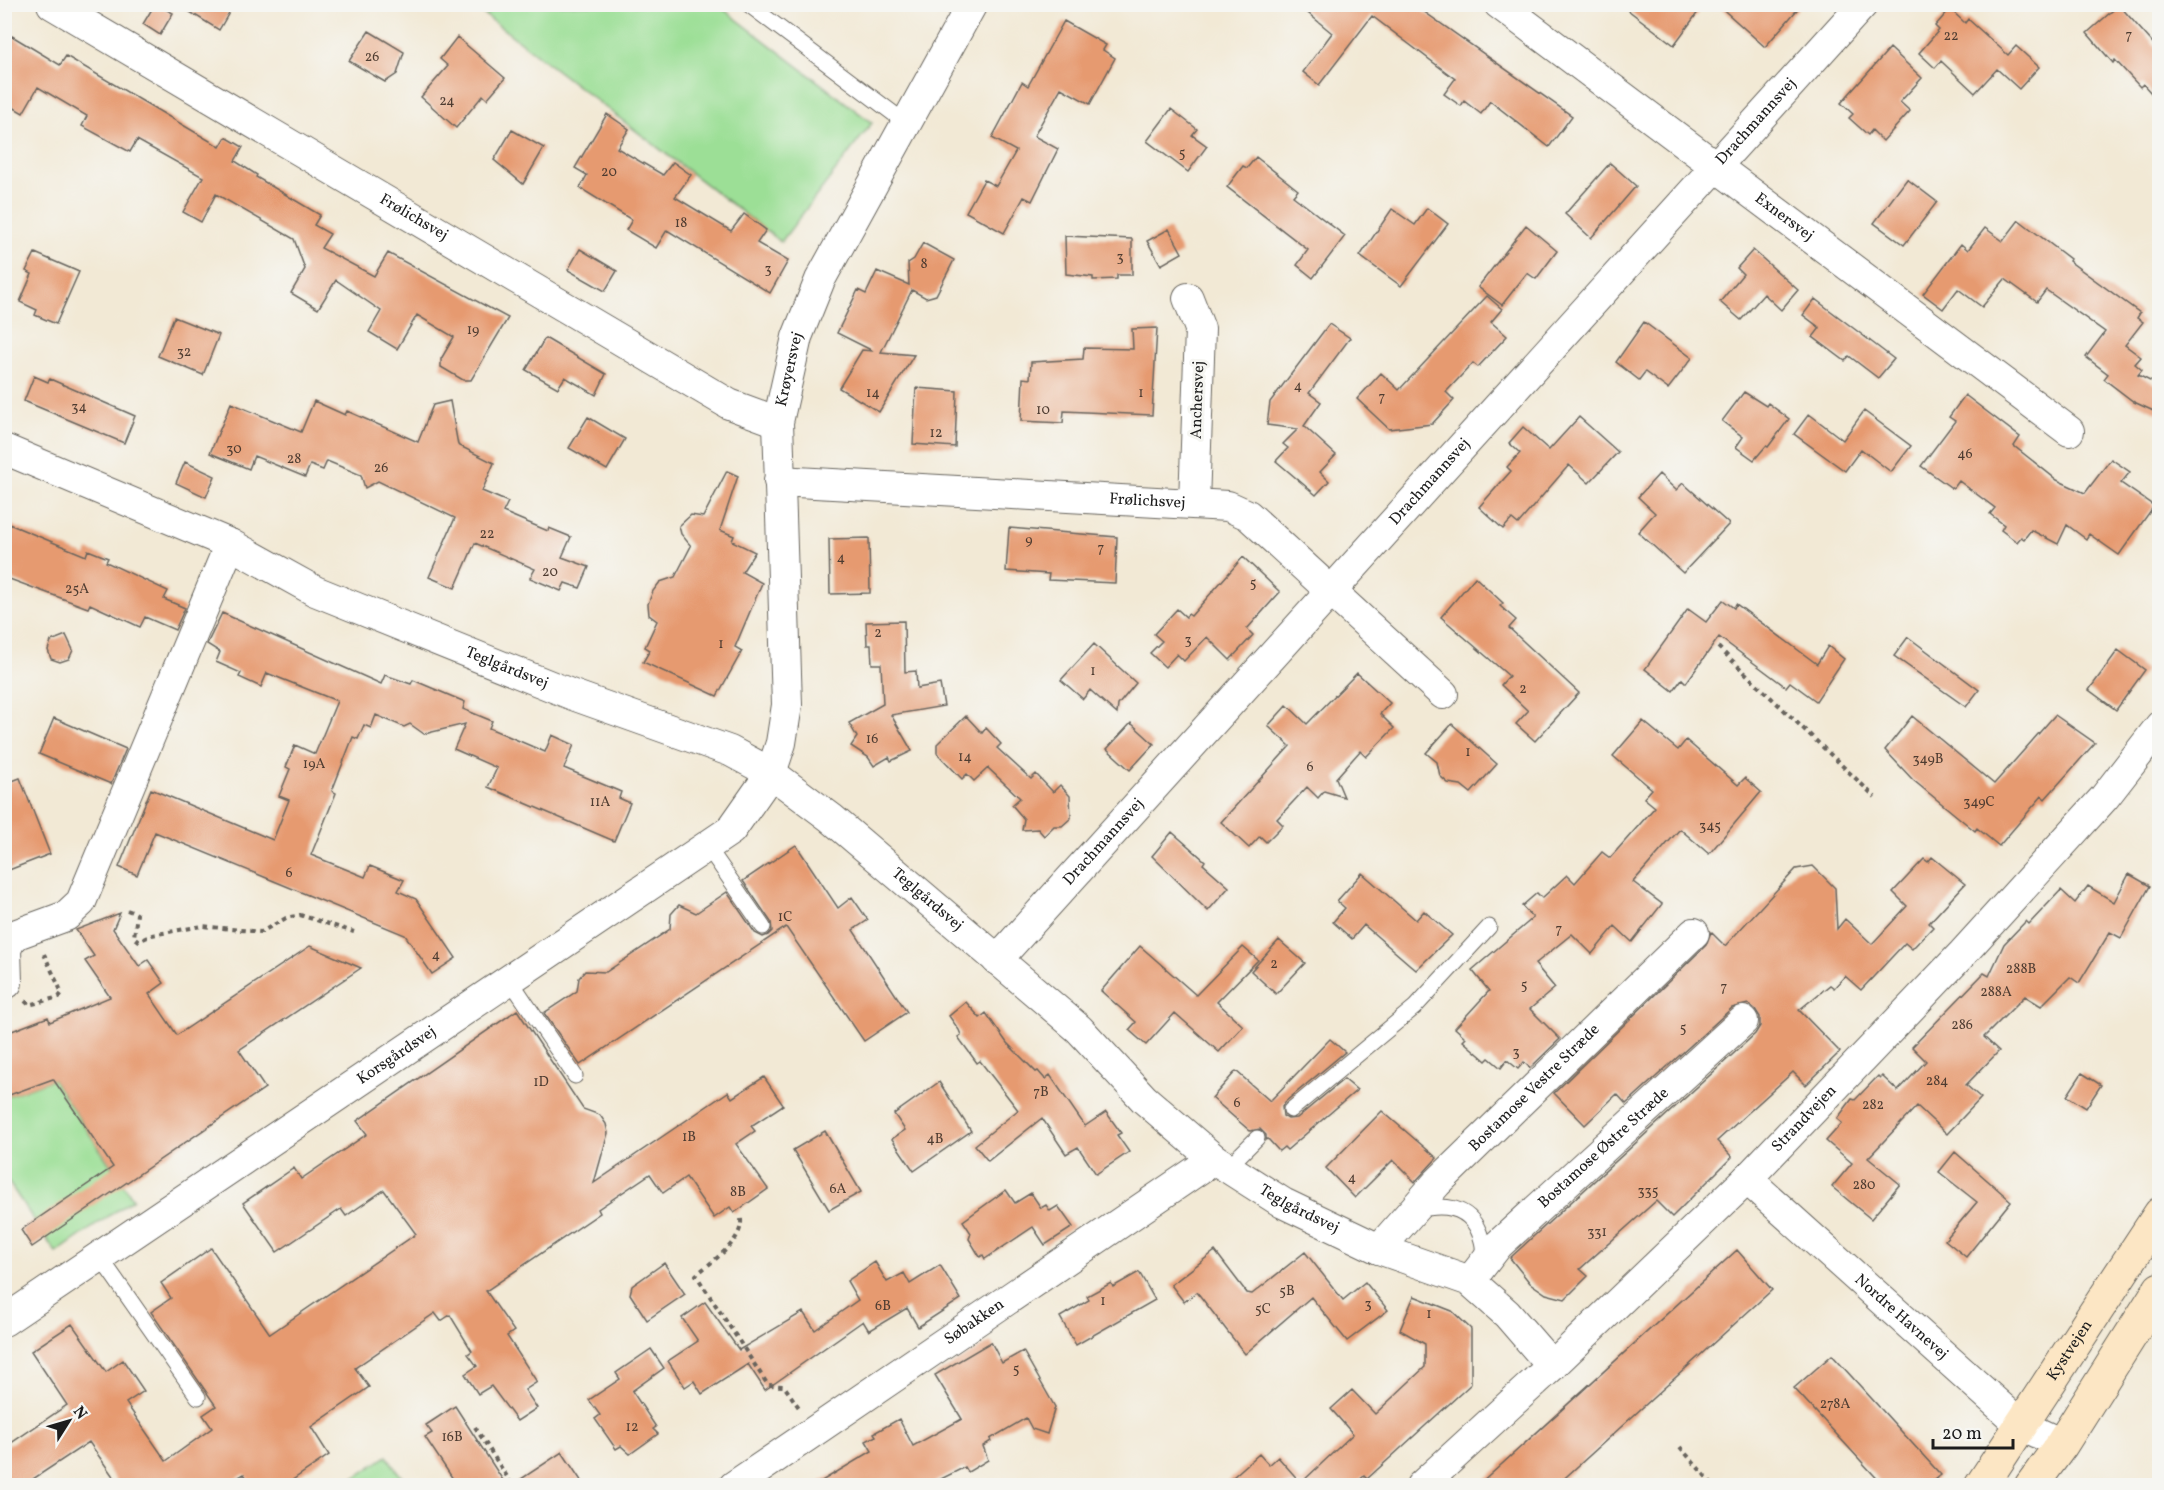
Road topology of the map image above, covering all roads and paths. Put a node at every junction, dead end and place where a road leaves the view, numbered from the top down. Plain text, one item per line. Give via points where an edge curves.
1 (52, 4) edge
2 (748, 4) edge
3 (972, 4) edge
4 (1499, 4) edge
5 (1863, 4) edge
6 (906, 123) junction
7 (1715, 167) junction
8 (1188, 298) dead end
9 (778, 422) junction
10 (2069, 431) dead end
11 (4, 449) edge
12 (779, 481) junction
13 (1194, 503) junction
14 (230, 544) junction
15 (1330, 591) junction
16 (1718, 646) dead end
17 (1443, 694) dead end
18 (2160, 726) edge
19 (771, 773) junction
20 (1875, 797) dead end
21 (708, 846) junction
22 (127, 910) dead end
23 (763, 927) dead end
24 (1488, 927) dead end
25 (33, 928) junction
26 (354, 932) dead end
27 (1694, 933) dead end
28 (997, 960) junction
29 (510, 980) junction
30 (6, 983) edge
31 (1743, 1021) dead end
32 (575, 1076) dead end
33 (1291, 1110) dead end
34 (1257, 1138) dead end
35 (1221, 1163) junction
36 (1747, 1179) junction
37 (1409, 1214) junction
38 (2160, 1214) edge
39 (741, 1219) dead end
40 (1379, 1249) junction
41 (100, 1257) junction
42 (1474, 1276) junction
43 (2160, 1289) edge
44 (4, 1322) edge
45 (1552, 1366) junction
46 (198, 1397) dead end
47 (2020, 1425) junction
48 (475, 1427) dead end
49 (815, 1431) junction
50 (2062, 1444) junction
51 (1680, 1447) dead end
52 (513, 1485) edge
53 (734, 1485) edge
54 (1421, 1485) edge
55 (1714, 1485) edge
56 (1981, 1485) edge
57 (2031, 1485) edge

1 - 9 street, Frølichsvej via 729,404
2 - 6 lane
3 - 6 street, Krøyersvej
4 - 7 street, Exnersvej
5 - 7 street, Drachmannsvej
6 - 9 street, Krøyersvej via 820,280 797,337
7 - 10 street, Exnersvej
7 - 15 street, Drachmannsvej
8 - 13 street, Anchersvej via 1200,329
9 - 12 street, Krøyersvej
11 - 14 street, Teglgårdsvej
12 - 13 street, Frølichsvej
12 - 19 street, Krøyersvej via 787,705
13 - 15 street, Frølichsvej via 1228,506 1248,515
14 - 19 street, Teglgårdsvej via 315,591 730,752
14 - 25 street via 81,902 66,916
15 - 17 street, Frølichsvej
15 - 28 street, Drachmannsvej
16 - 20 path
18 - 36 street, Strandvejen via 2104,798 1964,953
19 - 21 street, Korsgårdsvej via 731,831
19 - 28 street, Teglgårdsvej via 831,818
21 - 23 lane
21 - 29 street, Korsgårdsvej
22 - 26 path via 137,914 134,937 139,941 202,926 261,932 300,915
24 - 33 lane via 1415,1007
25 - 30 street via 10,940 6,949
25 - 30 path via 62,993 29,1005
27 - 37 street, Bostamose Vestre Stræde
28 - 35 street, Teglgårdsvej via 1079,1029 1144,1099
29 - 32 lane
29 - 41 street, Korsgårdsvej
31 - 42 street, Bostamose Østre Stræde via 1498,1245
34 - 35 lane
35 - 40 street, Teglgårdsvej via 1282,1203
35 - 49 street, Søbakken
36 - 45 street, Strandvejen
36 - 47 street, Nordre Havnevej
37 - 40 street, Bostamose Vestre Stræde
37 - 42 lane via 1448,1206 1471,1219 1483,1241 1484,1253
38 - 47 main road, Kystvejen
39 - 49 path via 742,1229 730,1245 696,1275 768,1385 784,1386
40 - 42 street, Teglgårdsvej
41 - 44 street, Korsgårdsvej
41 - 46 lane
42 - 45 street, Teglgårdsvej
43 - 50 main road
45 - 54 street, Strandvejen
47 - 50 street, Nordre Havnevej
47 - 56 main road, Kystvejen
48 - 52 path
49 - 53 street, Søbakken
50 - 57 main road
51 - 55 path

